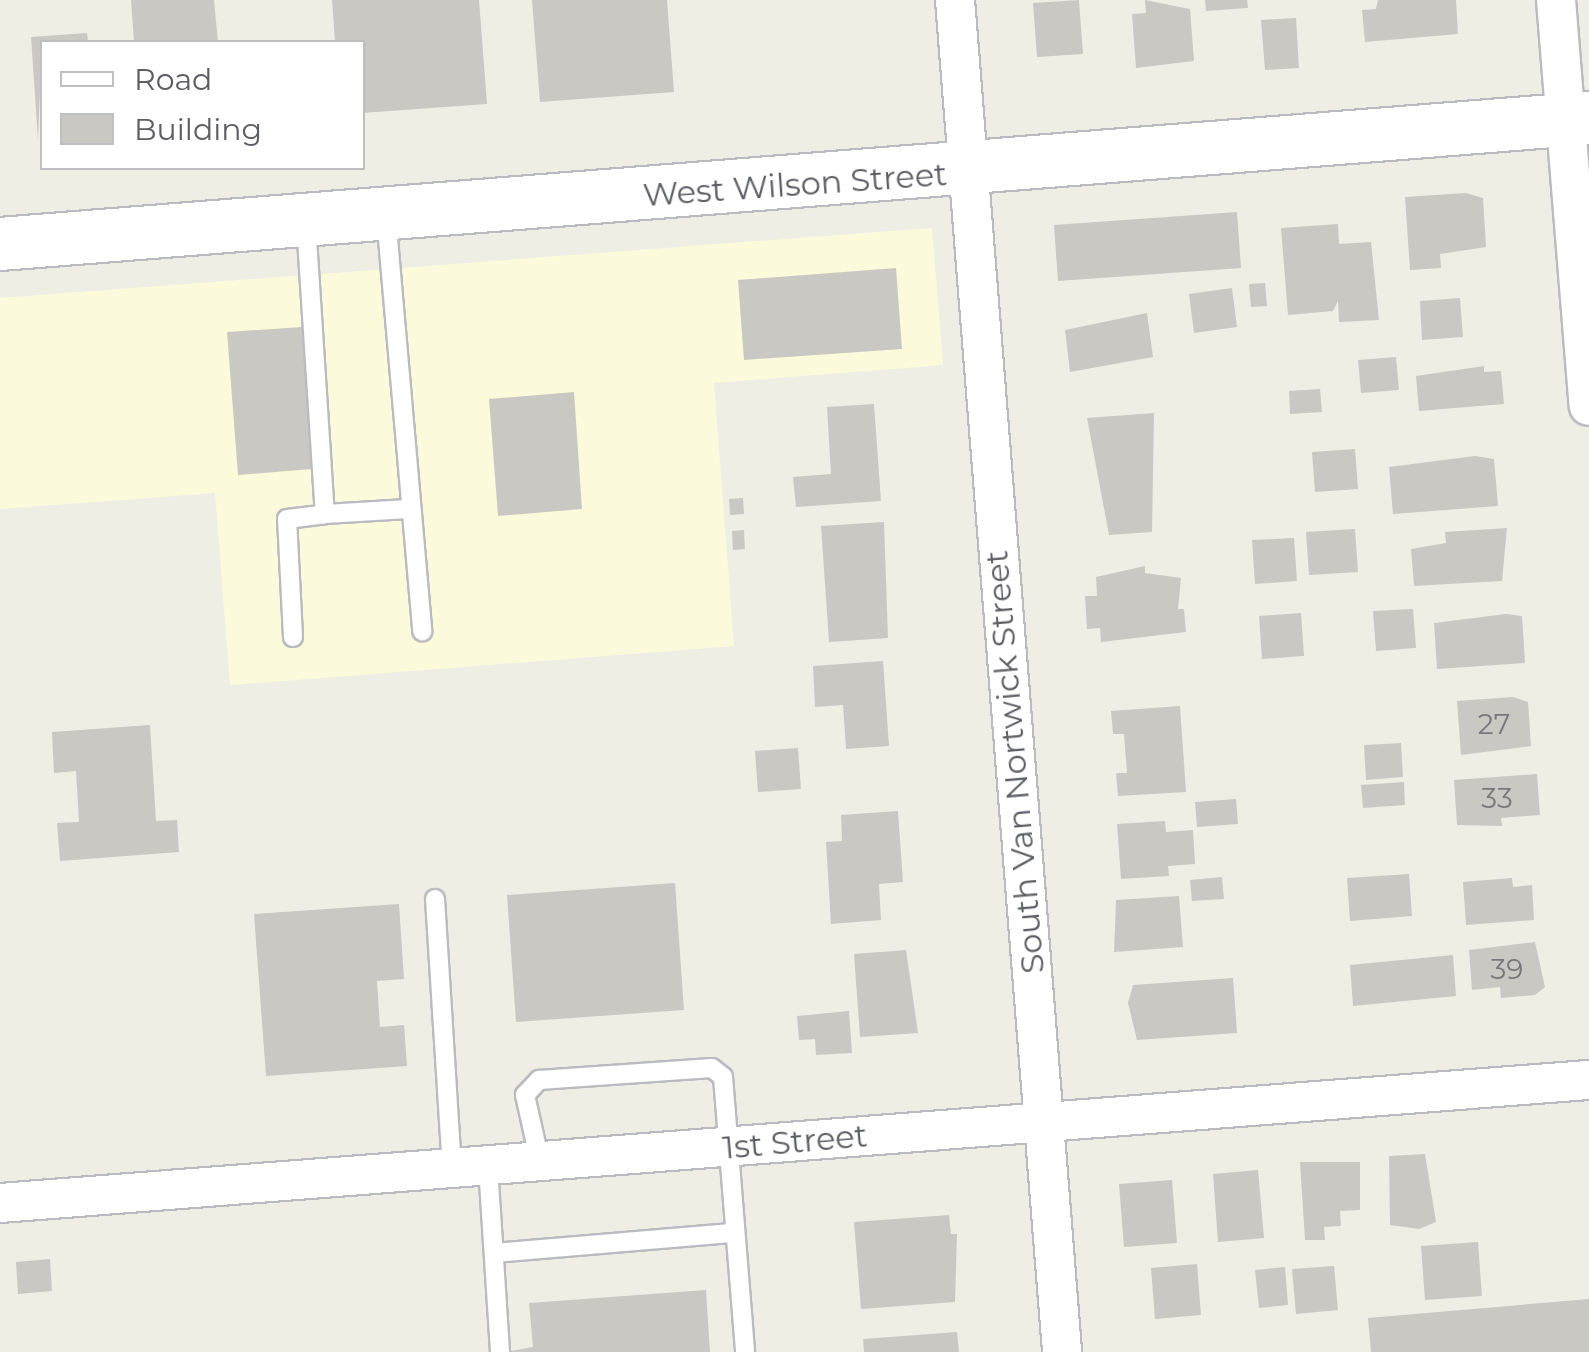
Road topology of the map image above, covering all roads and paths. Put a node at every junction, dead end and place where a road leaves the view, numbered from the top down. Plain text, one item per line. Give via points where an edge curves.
1 (955, 0) edge
2 (1556, 0) edge
3 (1577, 119) edge
4 (968, 172) junction
5 (386, 215) junction
6 (306, 222) junction
7 (0, 244) edge
8 (1589, 406) edge
9 (408, 509) junction
10 (325, 514) junction
11 (422, 630) dead end
12 (294, 636) dead end
13 (435, 899) dead end
14 (1589, 1080) edge
15 (1044, 1123) junction
16 (729, 1147) junction
17 (540, 1162) junction
18 (470, 1168) junction
19 (0, 1203) edge
20 (734, 1233) junction
21 (494, 1253) junction
22 (500, 1352) edge
23 (744, 1352) edge
24 (1062, 1352) edge

1 - 4 street, South Van Nortwick Street
2 - 3 street
3 - 4 main road, West Wilson Street
3 - 8 street
4 - 5 main road, West Wilson Street
4 - 15 street, South Van Nortwick Street
5 - 6 main road, West Wilson Street
5 - 9 lane
6 - 7 main road, West Wilson Street
6 - 10 lane
9 - 10 lane
9 - 11 lane
10 - 12 lane via 288,519
13 - 18 lane
14 - 15 street, 1st Street
15 - 16 street, 1st Street
15 - 24 street, South Van Nortwick Street
16 - 17 street, 1st Street
16 - 17 lane via 723,1077 712,1068 540,1080 525,1095
16 - 20 lane
17 - 18 street, 1st Street
18 - 19 street, 1st Street
18 - 21 lane
20 - 21 lane
20 - 23 lane
21 - 22 lane

